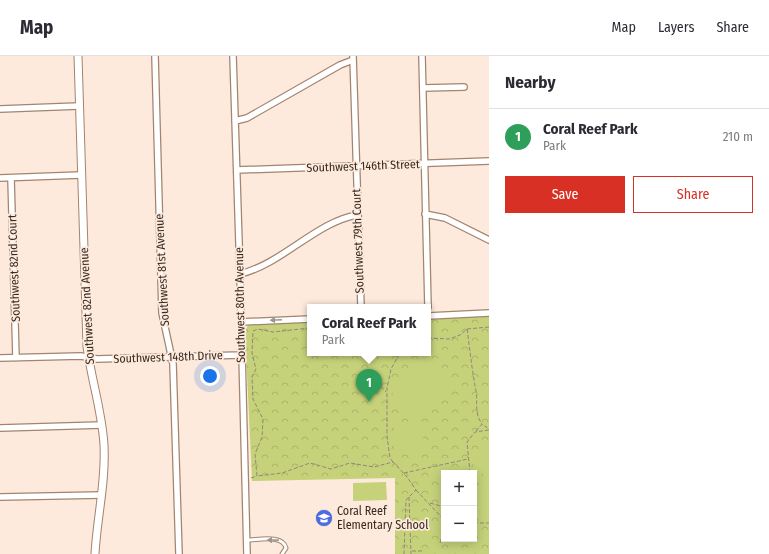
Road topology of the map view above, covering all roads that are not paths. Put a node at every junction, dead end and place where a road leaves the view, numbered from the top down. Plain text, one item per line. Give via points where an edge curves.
1 (78, 56) edge
2 (155, 56) edge
3 (233, 56) edge
4 (422, 56) edge
5 (353, 58) edge
6 (464, 87) dead end
7 (423, 88) junction
8 (79, 106) junction
9 (0, 109) edge
10 (235, 121) junction
11 (489, 161) edge
12 (424, 164) junction
13 (356, 166) junction
14 (237, 170) junction
15 (81, 175) junction
16 (0, 178) edge
17 (11, 178) junction
18 (425, 214) junction
19 (357, 215) junction
20 (489, 240) edge
21 (240, 274) junction
22 (361, 304) edge
23 (428, 304) edge
24 (489, 313) edge
25 (431, 316) edge
26 (307, 319) edge
27 (241, 322) junction
28 (241, 355) junction
29 (172, 357) junction
30 (0, 358) edge
31 (16, 358) junction
32 (88, 358) junction
33 (102, 425) junction
34 (0, 428) edge
35 (102, 495) junction
36 (0, 497) edge
37 (247, 540) junction
38 (94, 554) edge
39 (179, 554) edge
40 (247, 554) edge
41 (282, 554) edge

1 - 8 street, Southwest 82nd Avenue
2 - 29 street, Southwest 81st Avenue via 162,313
3 - 10 street, Southwest 80th Avenue
4 - 7 street
5 - 10 street via 247,118
5 - 13 street, Southwest 79th Court
6 - 7 street
7 - 12 street
8 - 9 street
8 - 15 street, Southwest 82nd Avenue
10 - 14 street, Southwest 80th Avenue
11 - 12 street, Southwest 146th Street
12 - 13 street, Southwest 146th Street
12 - 18 street
13 - 14 street, Southwest 146th Street
13 - 19 street, Southwest 79th Court
14 - 21 street, Southwest 80th Avenue
15 - 17 street
15 - 32 street, Southwest 82nd Avenue
16 - 17 street
17 - 31 street, Southwest 82nd Court
18 - 20 street via 445,218
18 - 23 street
19 - 21 street via 340,220 263,266
19 - 22 street, Southwest 79th Court
21 - 27 street, Southwest 80th Avenue
24 - 25 street
26 -> 27 street
27 - 28 street, Southwest 80th Avenue
28 - 29 street, Southwest 148th Drive
28 - 37 street, Southwest 80th Avenue
29 - 32 street, Southwest 148th Drive
29 - 39 street, Southwest 81st Avenue
30 - 31 street, Southwest 148th Drive
31 - 32 street, Southwest 148th Drive
32 - 33 street, Southwest 82nd Avenue
33 - 34 street
33 - 35 street, Southwest 82nd Avenue via 105,462
35 - 36 street
35 - 38 street, Southwest 82nd Avenue
37 - 40 street, Southwest 80th Avenue
41 -> 37 lane via 286,548 280,540

